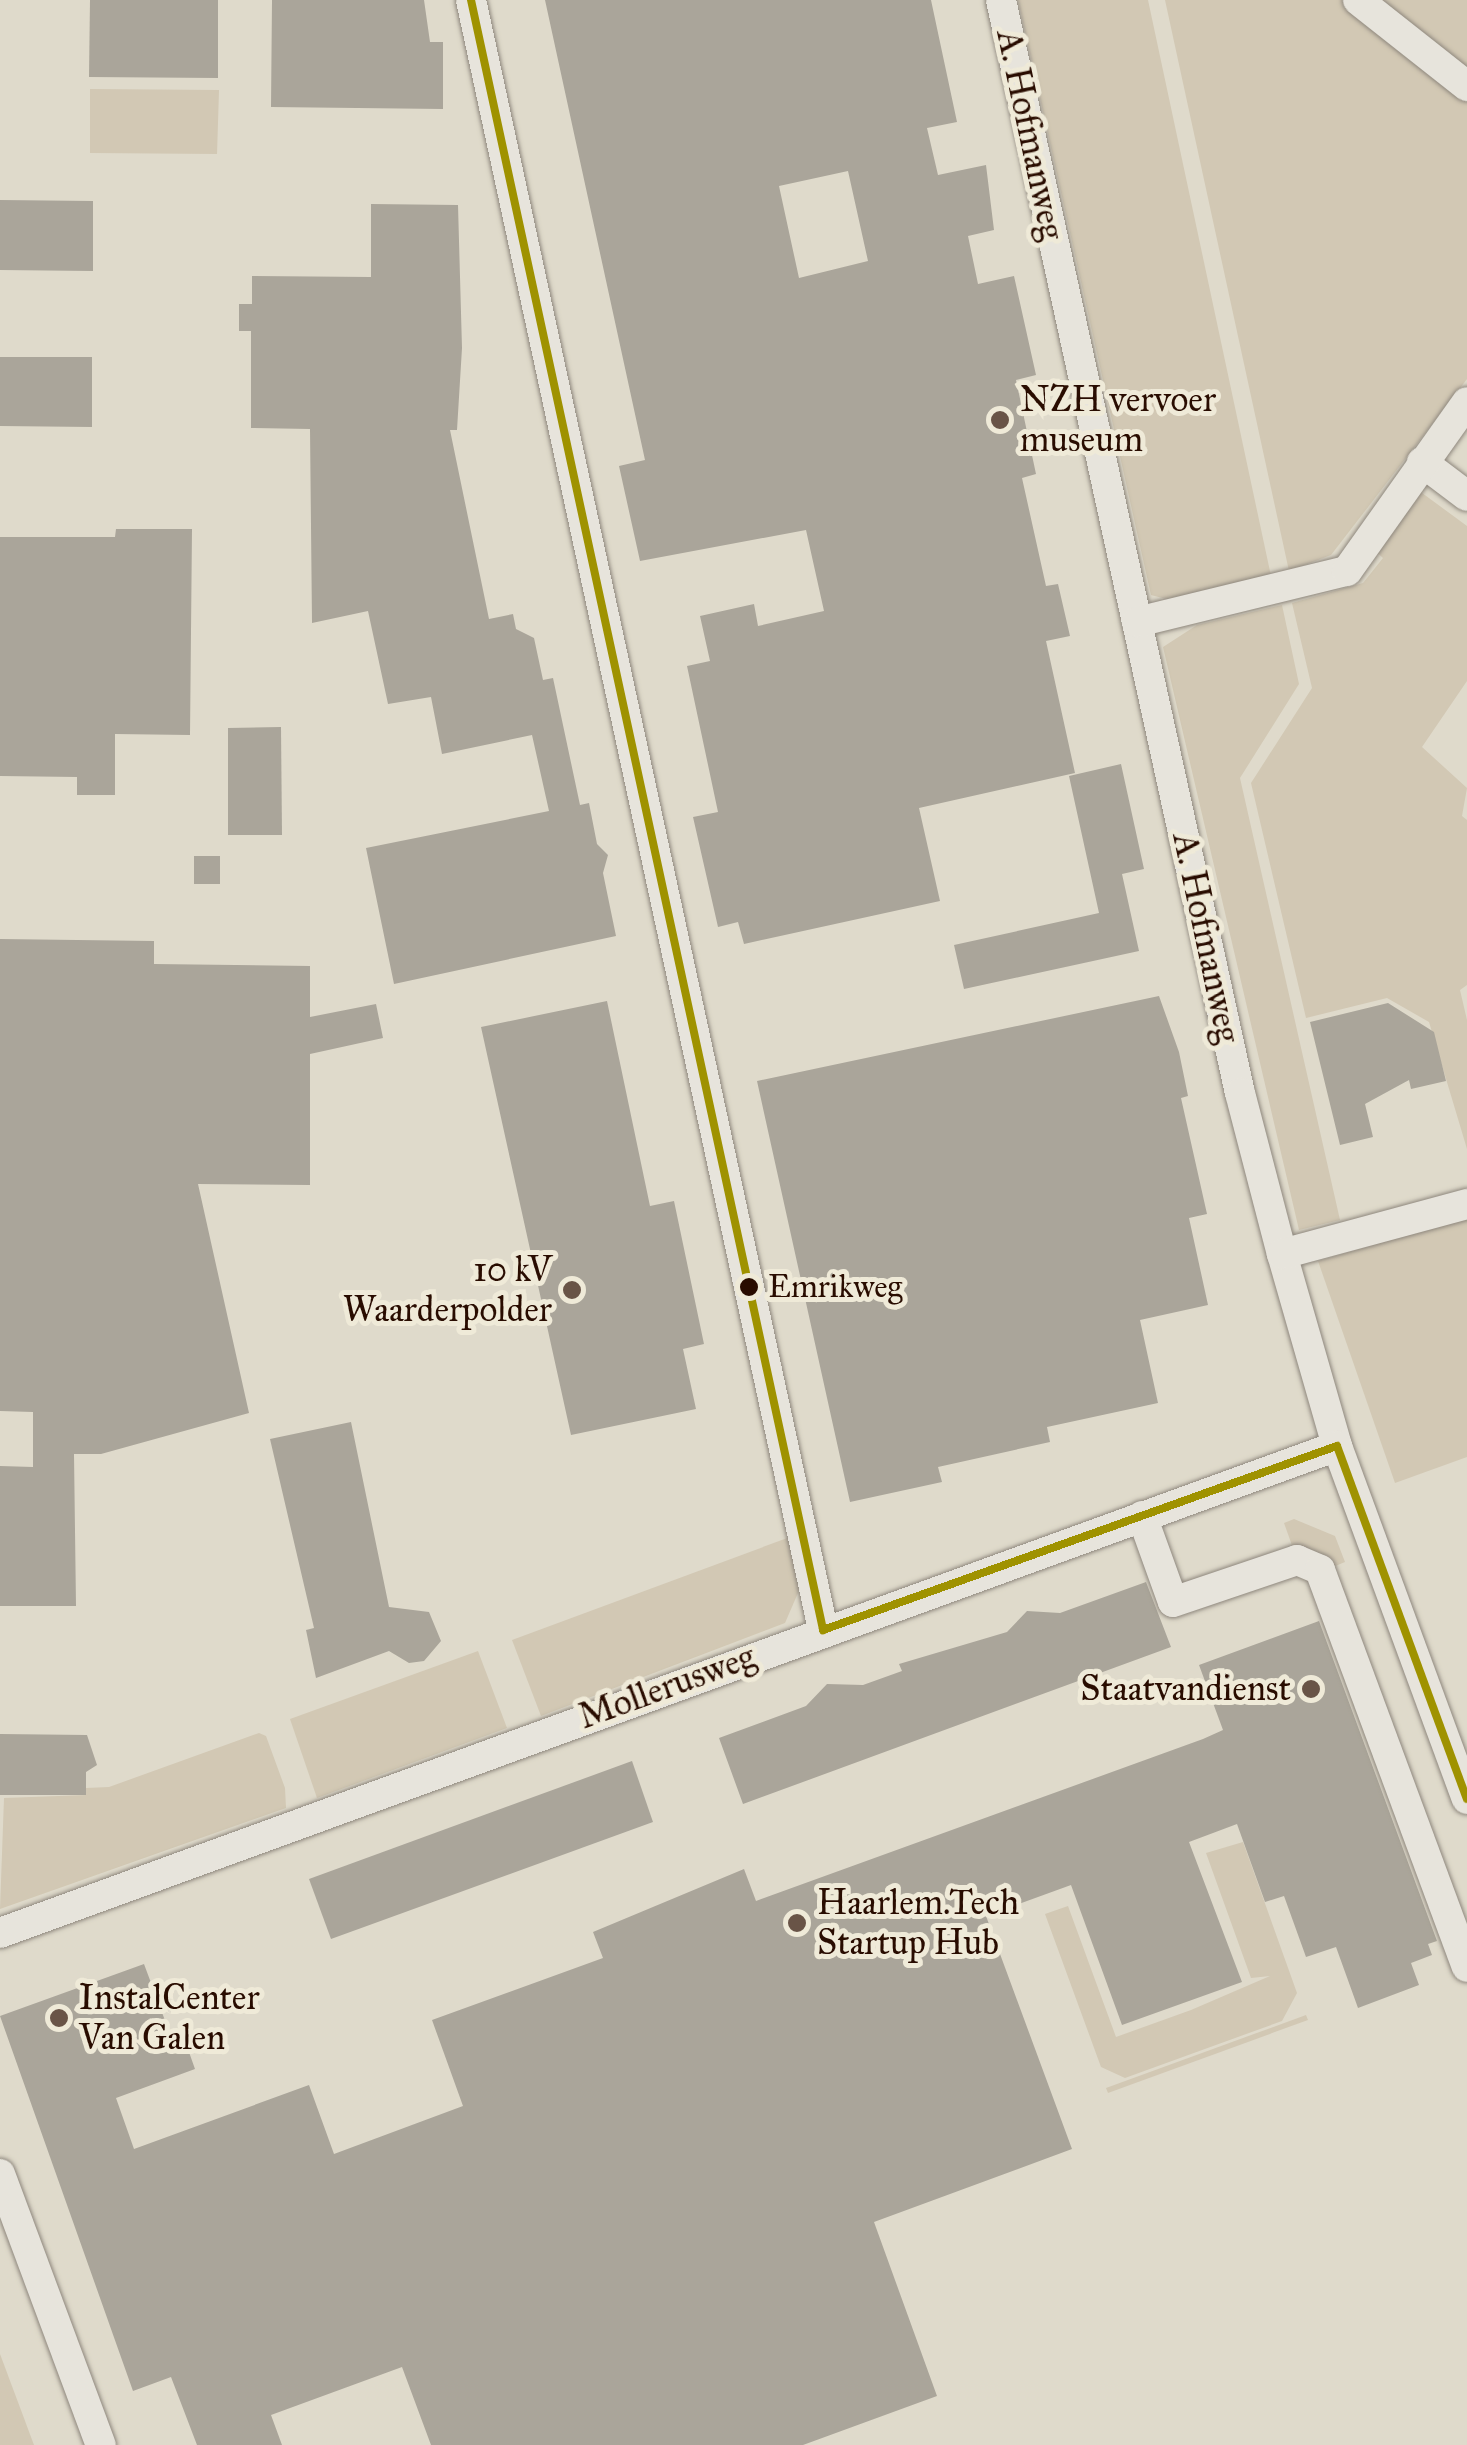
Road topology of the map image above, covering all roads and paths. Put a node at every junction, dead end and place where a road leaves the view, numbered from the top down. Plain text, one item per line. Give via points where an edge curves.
1 (471, 0) edge
2 (1001, 0) edge
3 (1358, 0) edge
4 (1467, 86) edge
5 (1467, 402) edge
6 (1422, 462) junction
7 (1467, 496) edge
8 (1136, 622) junction
9 (1467, 1204) edge
10 (1282, 1254) junction
11 (1337, 1446) junction
12 (1142, 1516) junction
13 (823, 1630) junction
14 (1467, 1799) edge
15 (0, 1933) edge
16 (1467, 1967) edge
17 (0, 2174) edge
18 (102, 2445) edge

1 - 13 street
2 - 8 street, A. Hofmanweg
3 - 4 street
5 - 6 street
6 - 7 street
6 - 8 street via 1347,572
8 - 10 street, A. Hofmanweg
9 - 10 street
10 - 11 street, A. Hofmanweg
11 - 12 street, Mollerusweg
11 - 14 street, A. Hofmanweg
12 - 13 street, Mollerusweg
12 - 16 street via 1173,1602 1297,1560 1320,1570
13 - 15 street, Mollerusweg
17 - 18 street

